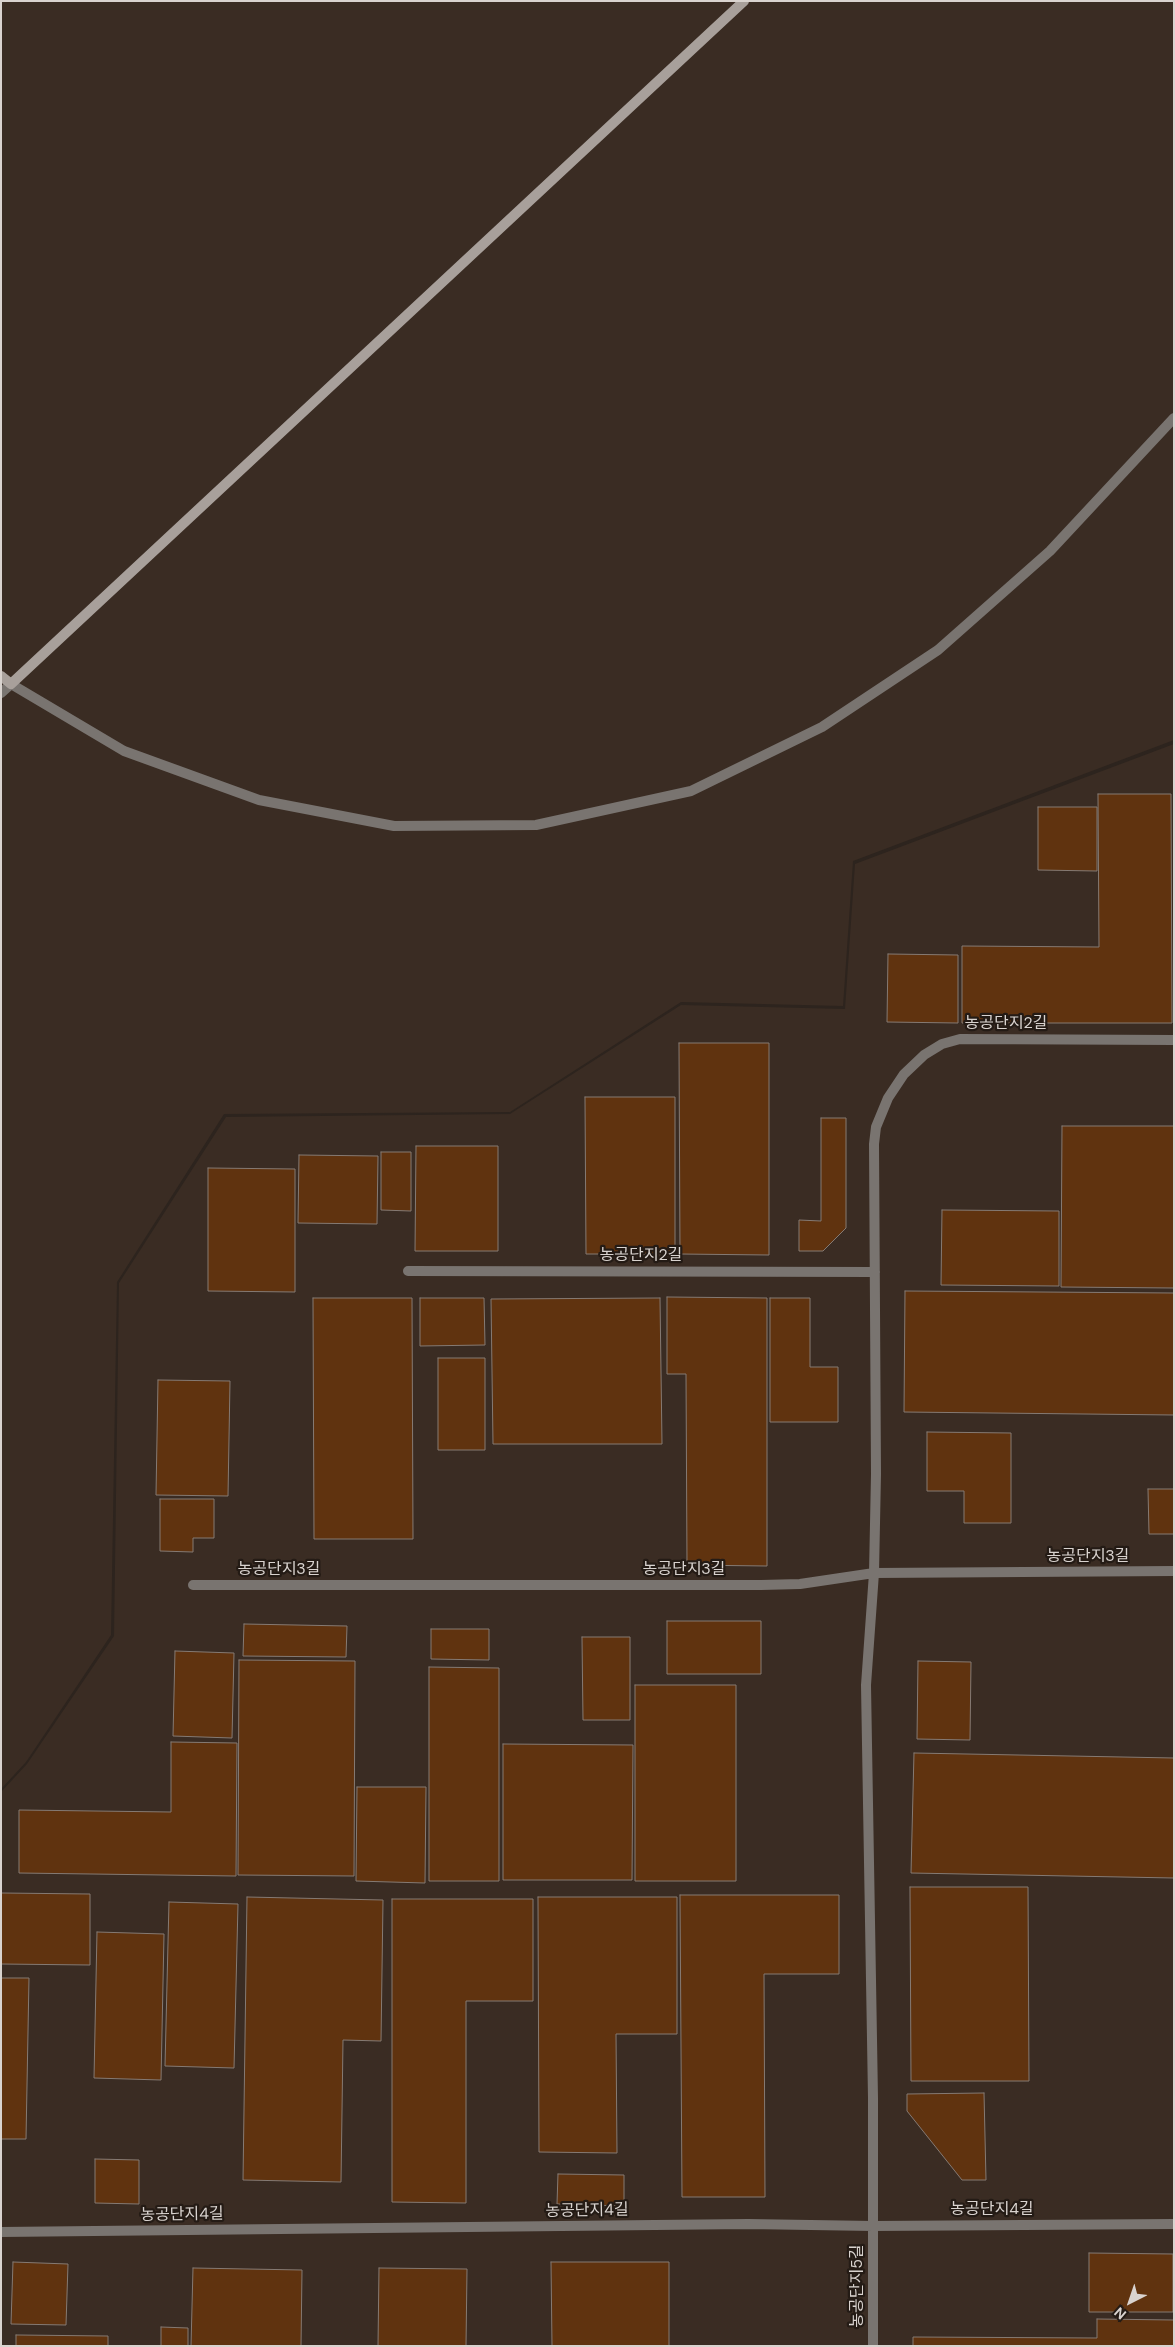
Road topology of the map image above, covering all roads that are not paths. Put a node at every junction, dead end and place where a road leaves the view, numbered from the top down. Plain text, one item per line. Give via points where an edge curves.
1 (744, 1) edge
2 (1174, 418) edge
3 (1, 676) edge
4 (11, 684) junction
5 (1, 693) edge
6 (1174, 1040) edge
7 (408, 1271) dead end
8 (875, 1272) junction
9 (1174, 1571) edge
10 (874, 1573) junction
11 (193, 1585) dead end
12 (1174, 2224) edge
13 (873, 2226) junction
14 (1, 2232) edge
15 (872, 2346) edge

1 - 4 street
2 - 4 street via 1050,550 938,650 822,727 691,791 536,825 394,826 260,800 124,751
3 - 4 street
4 - 5 street
6 - 8 street, 농공단지2길 via 960,1039 942,1044 924,1055 895,1086 876,1127
7 - 8 street, 농공단지2길
8 - 10 street, 농공단지2길
9 - 10 street, 농공단지3길
10 - 11 street, 농공단지3길 via 800,1584 761,1585
10 - 13 street, 농공단지5길 via 866,1685
12 - 13 street, 농공단지4길
13 - 14 street, 농공단지4길 via 748,2224
13 - 15 street, 농공단지5길

